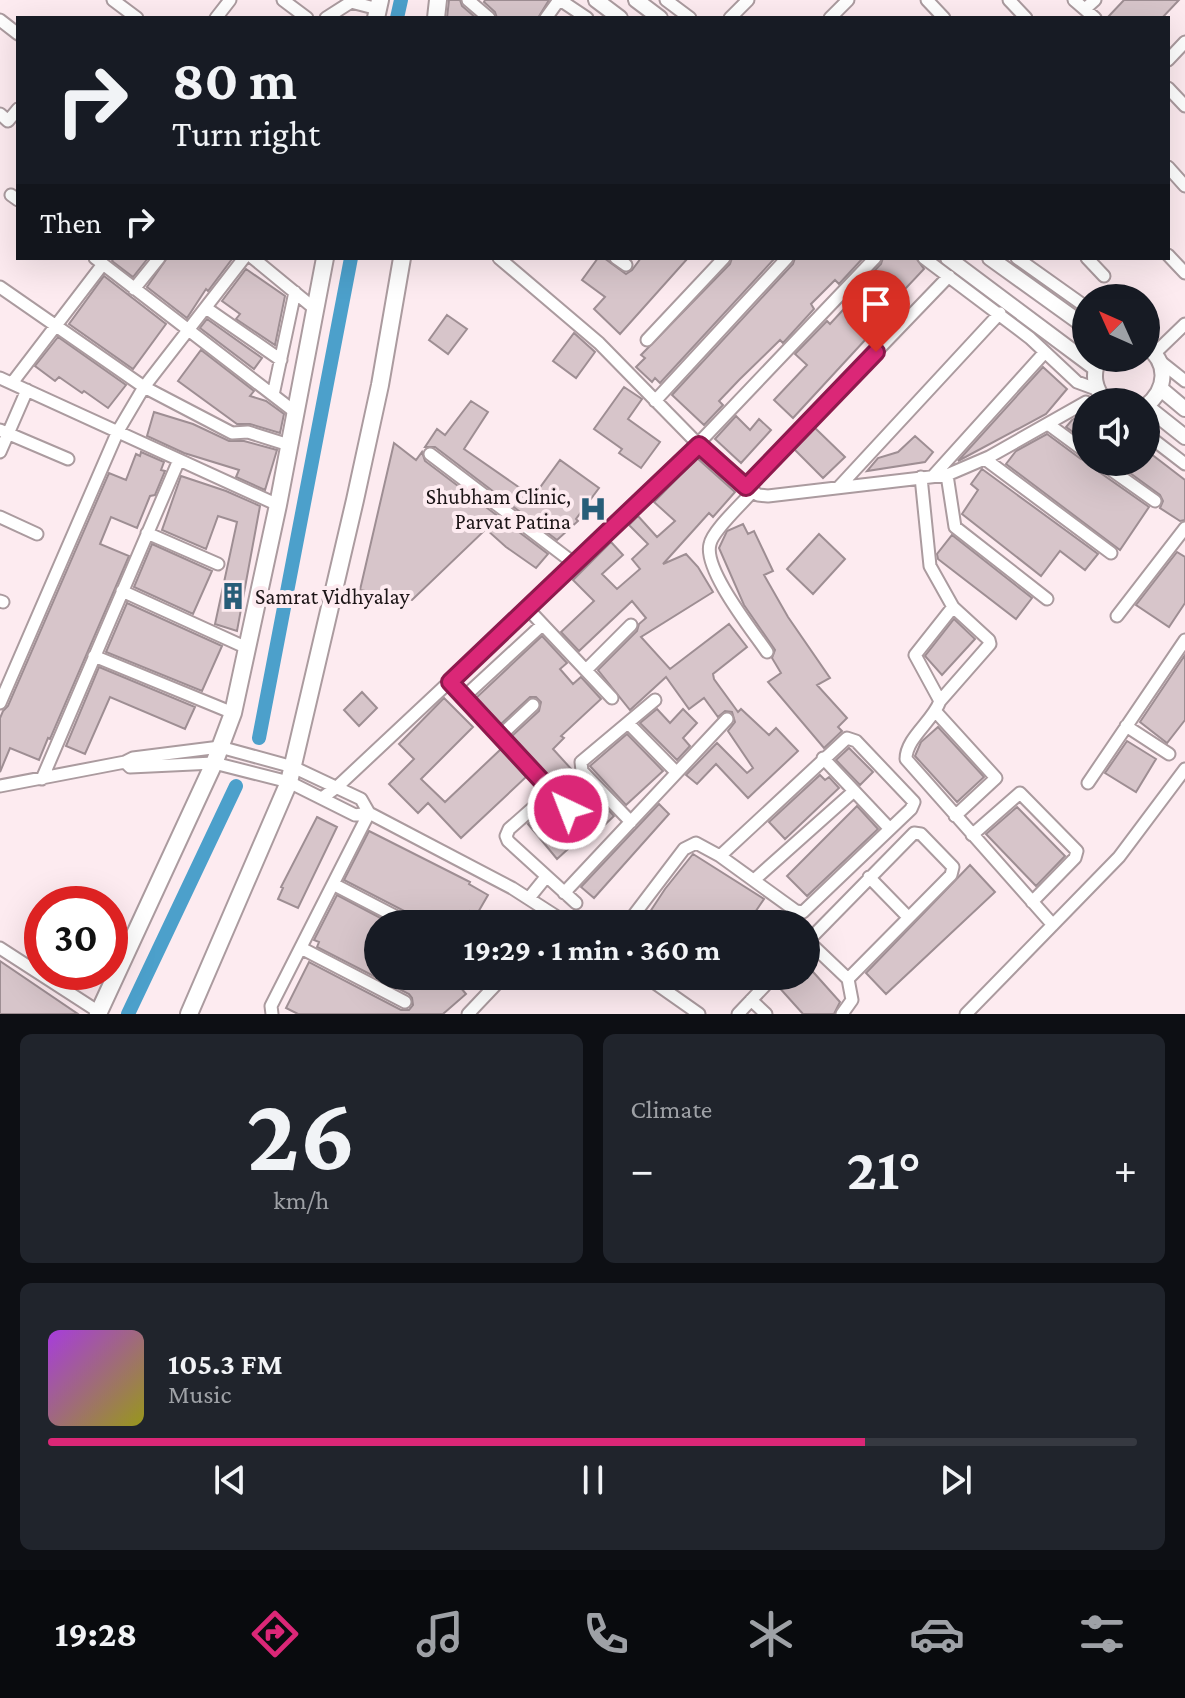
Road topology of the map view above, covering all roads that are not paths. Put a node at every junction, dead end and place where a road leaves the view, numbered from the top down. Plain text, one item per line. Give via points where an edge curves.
1 (113, 0) edge
2 (230, 0) edge
3 (283, 0) edge
4 (468, 0) edge
5 (560, 0) edge
6 (596, 0) edge
7 (636, 0) edge
8 (666, 0) edge
9 (748, 0) edge
10 (848, 0) edge
11 (927, 0) edge
12 (1009, 0) edge
13 (1074, 0) edge
14 (1095, 0) edge
15 (378, 9) edge
16 (1090, 14) edge
17 (134, 16) edge
18 (218, 16) edge
19 (304, 16) edge
20 (329, 16) edge
21 (487, 16) edge
22 (548, 16) edge
23 (584, 16) edge
24 (617, 16) edge
25 (657, 16) edge
26 (687, 16) edge
27 (732, 16) edge
28 (832, 16) edge
29 (942, 16) edge
30 (1024, 16) edge
31 (0, 20) edge
32 (16, 32) edge
33 (1185, 42) edge
34 (1170, 58) edge
35 (1170, 90) edge
36 (1185, 106) edge
37 (16, 111) edge
38 (0, 114) edge
39 (1170, 169) edge
40 (1185, 186) edge
41 (1170, 257) edge
42 (157, 260) edge
43 (242, 260) edge
44 (255, 260) edge
45 (325, 260) edge
46 (402, 260) edge
47 (501, 260) edge
48 (722, 260) edge
49 (785, 260) edge
50 (873, 260) edge
51 (927, 260) edge
52 (951, 260) edge
53 (993, 260) edge
54 (1020, 260) edge
55 (1089, 260) edge
56 (99, 261) edge
57 (1185, 273) edge
58 (949, 276) junction
59 (1104, 276) dead end
60 (0, 287) edge
61 (134, 289) junction
62 (295, 292) junction
63 (1072, 297) edge
64 (206, 308) junction
65 (315, 309) junction
66 (1000, 313) junction
67 (1072, 317) edge
68 (1185, 324) edge
69 (55, 327) junction
70 (189, 330) junction
71 (647, 340) dead end
72 (1072, 345) edge
73 (1160, 348) edge
74 (1045, 352) junction
75 (1160, 359) edge
76 (281, 360) junction
77 (1160, 365) edge
78 (0, 378) edge
79 (1185, 381) edge
80 (12, 383) junction
81 (144, 387) junction
82 (1084, 388) edge
83 (1161, 389) joint
84 (27, 390) junction
85 (273, 395) junction
86 (655, 401) junction
87 (1185, 409) edge
88 (1072, 411) edge
89 (295, 412) junction
90 (1160, 417) edge
91 (1048, 424) junction
92 (118, 431) junction
93 (4, 432) edge
94 (1185, 437) edge
95 (1072, 442) edge
96 (289, 445) junction
97 (699, 445) junction
98 (1160, 445) edge
99 (0, 452) edge
100 (430, 454) dead end
101 (68, 459) dead end
102 (985, 459) junction
103 (179, 460) junction
104 (1185, 464) edge
105 (934, 475) junction
106 (947, 475) junction
107 (1120, 476) edge
108 (921, 477) junction
109 (837, 488) junction
110 (750, 489) junction
111 (1155, 501) dead end
112 (278, 505) junction
113 (0, 517) edge
114 (1185, 528) edge
115 (147, 533) junction
116 (37, 534) dead end
117 (1173, 544) junction
118 (1185, 551) edge
119 (1111, 553) dead end
120 (218, 564) dead end
121 (575, 564) junction
122 (122, 591) junction
123 (1047, 599) dead end
124 (953, 607) junction
125 (528, 609) junction
126 (1117, 616) dead end
127 (542, 625) junction
128 (631, 625) dead end
129 (247, 648) junction
130 (1183, 648) edge
131 (767, 652) dead end
132 (94, 656) junction
133 (586, 670) junction
134 (450, 682) junction
135 (464, 697) junction
136 (612, 698) dead end
137 (655, 700) dead end
138 (0, 703) edge
139 (533, 705) dead end
140 (938, 706) junction
141 (233, 713) junction
142 (727, 719) dead end
143 (628, 723) junction
144 (1126, 726) junction
145 (500, 736) junction
146 (1169, 754) dead end
147 (217, 755) junction
148 (823, 758) junction
149 (125, 762) junction
150 (1185, 769) edge
151 (676, 772) junction
152 (291, 775) junction
153 (42, 779) junction
154 (1088, 783) dead end
155 (0, 786) edge
156 (337, 787) junction
157 (854, 791) junction
158 (551, 792) junction
159 (322, 798) junction
160 (568, 809) dead end
161 (369, 813) junction
162 (955, 816) junction
163 (631, 822) junction
164 (890, 829) junction
165 (972, 835) junction
166 (720, 856) junction
167 (546, 877) junction
168 (869, 877) junction
169 (754, 880) junction
170 (333, 884) junction
171 (564, 893) junction
172 (529, 898) junction
173 (1032, 902) junction
174 (576, 903) dead end
175 (383, 910) edge
176 (544, 910) edge
177 (638, 910) edge
178 (908, 917) junction
179 (1053, 925) junction
180 (820, 928) edge
181 (0, 948) edge
182 (301, 948) junction
183 (820, 954) edge
184 (848, 979) junction
185 (491, 990) edge
186 (665, 990) edge
187 (761, 990) edge
188 (751, 1000) junction
189 (405, 1002) dead end
190 (99, 1013) edge
191 (189, 1014) edge
192 (272, 1014) edge
193 (468, 1014) edge
194 (699, 1014) edge
195 (738, 1014) edge
196 (766, 1014) edge
197 (842, 1014) edge
198 (966, 1014) edge

1 - 17 street
2 - 18 street
3 - 19 street
4 - 21 street
5 - 22 street
5 - 23 street
6 - 24 street
7 - 25 street
8 - 26 street
9 - 27 street
10 - 28 street
11 - 29 street
12 - 30 street
13 - 16 street
14 - 16 street
15 - 20 street via 351,2
31 - 32 street
33 - 34 street
35 - 36 street
37 - 38 street via 8,121
39 - 40 street
41 - 57 street
42 - 61 street
43 - 64 street
44 - 62 street
45 - 65 main road
46 - 152 main road via 380,385
47 - 86 street via 599,343
48 - 71 street
49 - 86 street
50 - 97 street
51 - 58 street
52 - 72 street
53 - 67 street
54 - 63 street
55 - 59 street
56 - 61 street
56 - 69 street
58 - 66 street
58 - 110 street
60 - 69 street
61 - 70 street
62 - 65 street
62 - 76 street
64 - 70 street
64 - 76 street
65 - 89 main road
66 - 74 street
66 - 109 street
68 - 73 street
69 - 80 street
69 - 81 street
70 - 81 street
70 - 85 street
74 - 82 street
74 - 105 street
75 - 79 street
76 - 85 street
77 - 83 street
78 - 80 street
80 - 84 street
81 - 92 street
81 - 96 street via 232,433 248,432
83 - 87 street
84 - 92 street
84 - 93 street
85 - 89 street
86 - 97 street
88 - 91 street
89 - 96 main road
90 - 94 street
91 - 95 street
91 - 102 street
92 - 103 street
92 - 138 street
93 - 99 street
93 - 101 street
96 - 112 main road
97 - 110 street
97 - 121 street
98 - 104 street
100 - 121 street
102 - 106 street
102 - 119 street
103 - 112 street
103 - 115 street
105 - 106 street
105 - 108 street
106 - 123 street via 955,527
107 - 111 street
108 - 109 street
108 - 124 street via 930,566
109 - 110 street via 768,496
110 - 131 street via 710,541 709,553 722,586
112 - 129 main road
113 - 116 street
114 - 117 street
115 - 120 street
115 - 122 street
117 - 118 street
117 - 126 street
121 - 125 street
122 - 129 street
122 - 132 street
124 - 140 street via 915,655
124 - 140 street via 990,644
125 - 127 street
125 - 134 street
127 - 133 street
127 - 135 street
128 - 133 street
129 - 141 main road
130 - 144 street
132 - 141 street
132 - 153 street
133 - 136 street
134 - 135 street
134 - 156 street
135 - 145 street
137 - 143 street
139 - 145 street
140 - 162 street via 907,749 906,759
140 - 162 street via 996,778
141 - 147 main road
142 - 151 street
143 - 151 street
143 - 163 street via 584,757 580,767
144 - 146 street
144 - 154 street
145 - 158 street
147 - 149 street
147 - 149 street via 130,767
147 - 152 street
147 - 152 street
147 - 190 main road
148 - 157 street
148 - 164 street via 842,739 853,738 913,799 911,809
148 - 166 street
149 - 153 street
150 - 179 street via 1119,857
151 - 163 street
152 - 156 street
152 - 159 street
152 - 191 main road
153 - 155 street
156 - 159 street
156 - 161 street via 361,799
157 - 164 street
157 - 169 street
158 - 160 street
158 - 167 street via 506,836
159 - 161 street via 355,815
161 - 170 street
161 - 172 street
162 - 165 street
163 - 171 street
164 - 169 street via 803,912
165 - 173 street
165 - 173 street via 1020,793 1077,851
166 - 169 street
166 - 177 street via 689,844
167 - 171 street
167 - 172 street
168 - 178 street
168 - 178 street via 911,835 921,834 954,870
168 - 180 street
170 - 175 street
170 - 182 street
171 - 174 street
172 - 176 street
173 - 179 street
178 - 184 street
179 - 198 street
181 - 190 street
182 - 189 street
182 - 192 street via 271,1006
183 - 184 street
184 - 197 street via 852,1000
185 - 193 street
186 - 194 street
187 - 188 street
188 - 195 street
188 - 196 street

